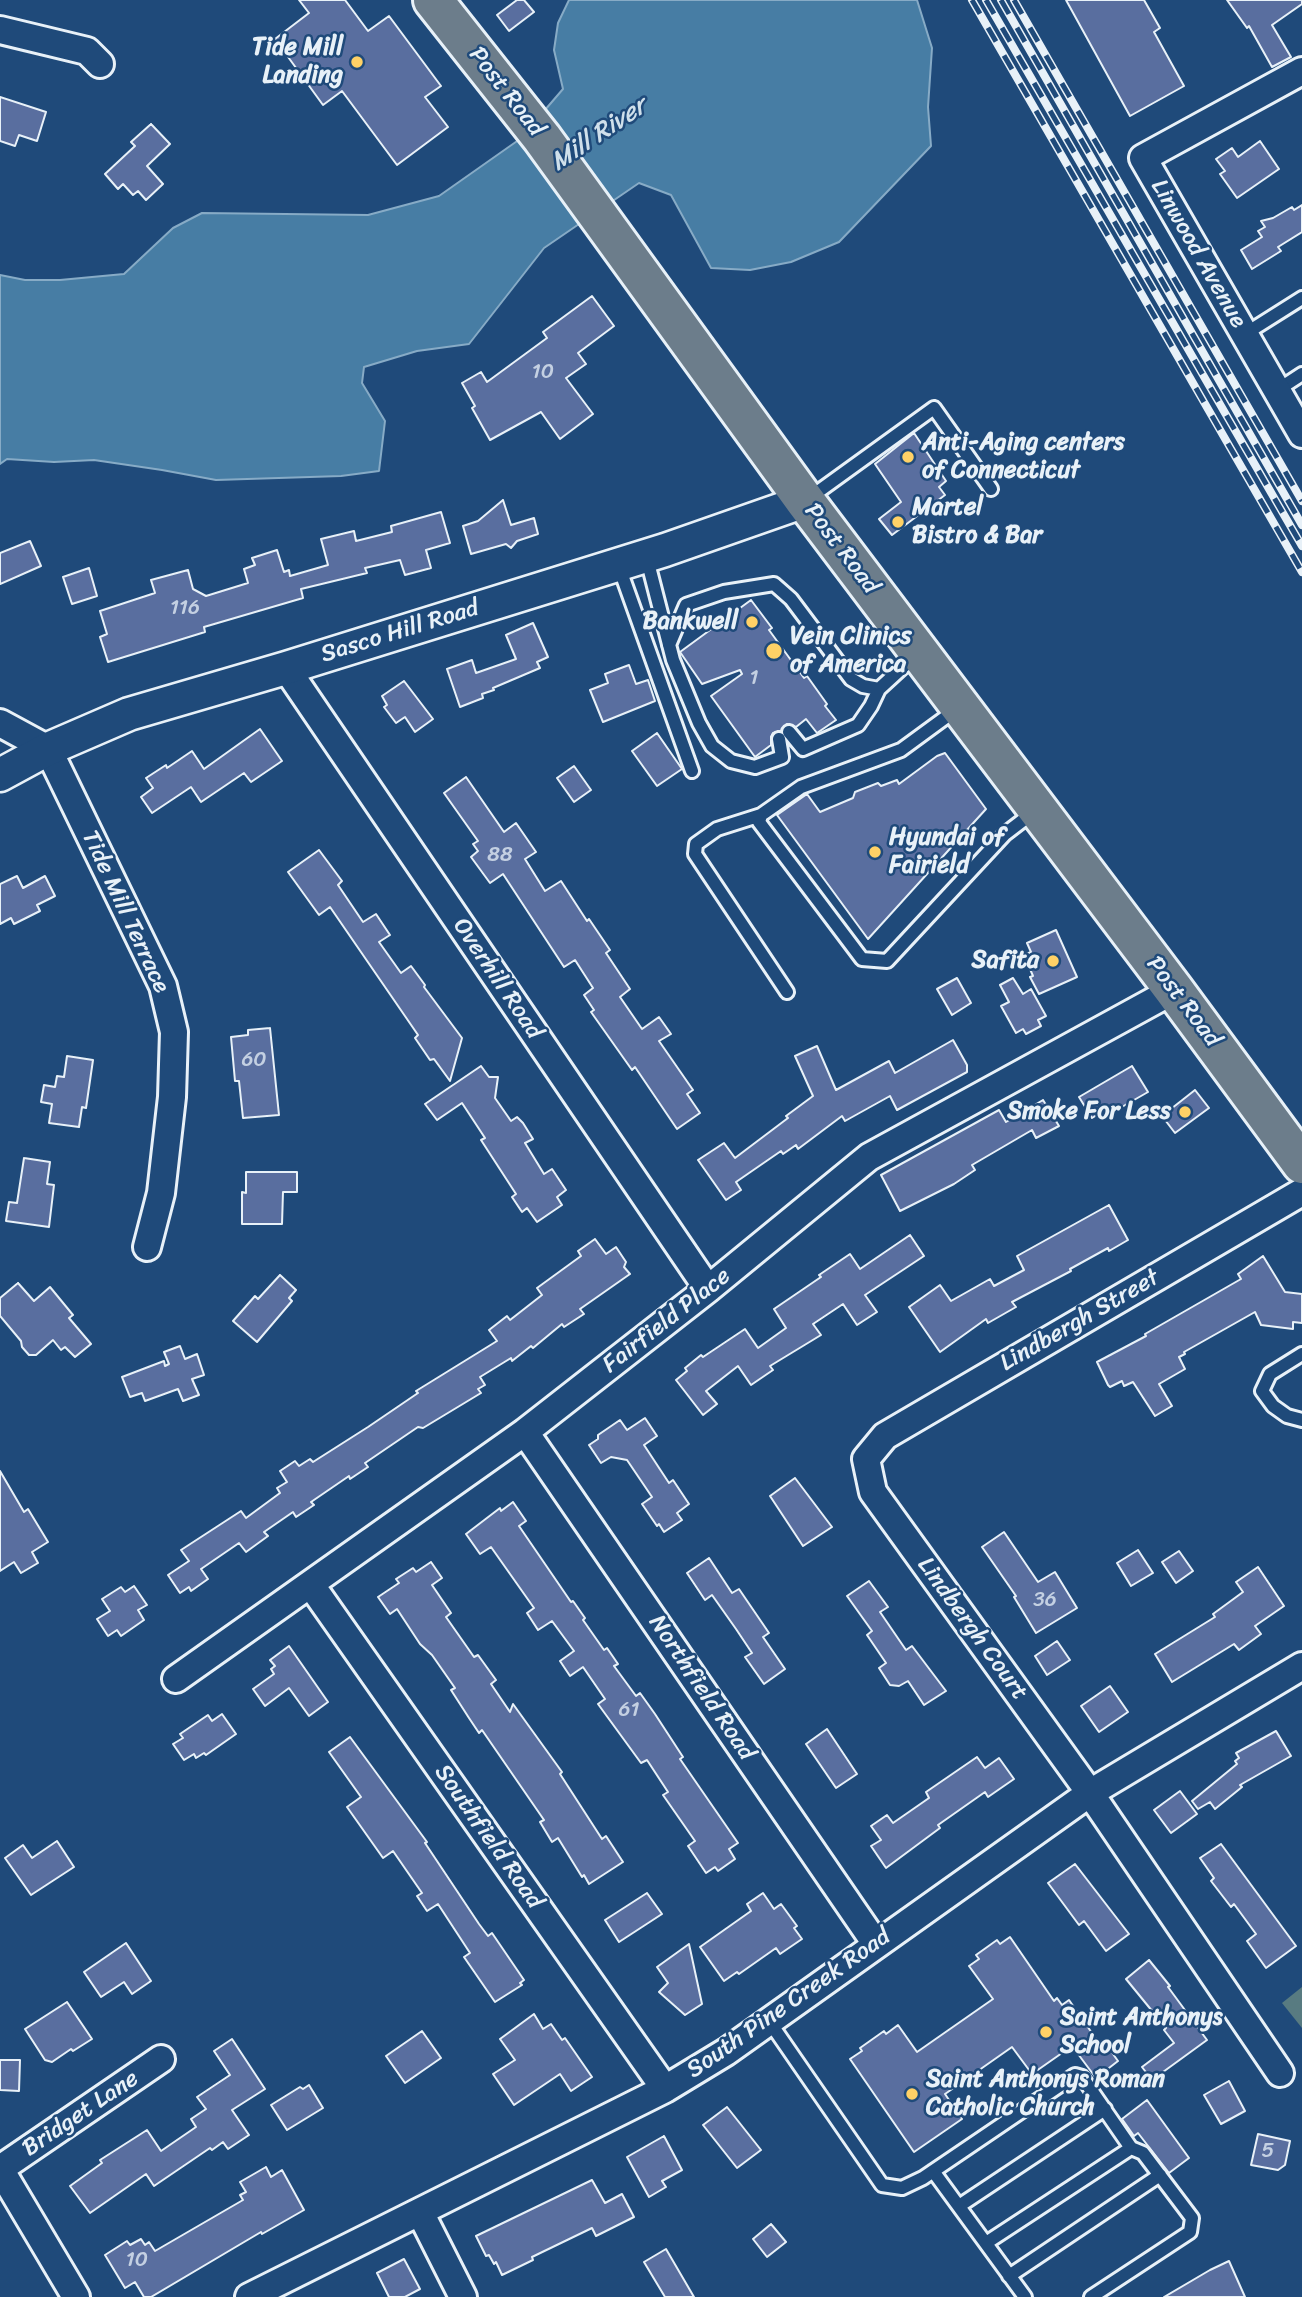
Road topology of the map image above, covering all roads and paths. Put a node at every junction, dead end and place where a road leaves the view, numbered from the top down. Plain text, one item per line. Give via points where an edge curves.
1 (433, 0) edge
2 (0, 30) edge
3 (100, 64) dead end
4 (1302, 71) edge
5 (1302, 298) edge
6 (1245, 334) junction
7 (1302, 374) edge
8 (1276, 391) junction
9 (1302, 434) edge
10 (991, 489) dead end
11 (805, 501) junction
12 (632, 560) junction
13 (669, 645) junction
14 (919, 652) junction
15 (286, 668) junction
16 (879, 689) junction
17 (960, 707) junction
18 (0, 723) edge
19 (48, 749) junction
20 (803, 749) junction
21 (782, 757) junction
22 (692, 771) dead end
23 (0, 775) edge
24 (1038, 809) junction
25 (761, 815) junction
26 (1174, 990) junction
27 (787, 992) dead end
28 (1302, 1164) edge
29 (1302, 1192) edge
30 (147, 1247) dead end
31 (708, 1289) junction
32 (1302, 1354) edge
33 (1302, 1420) edge
34 (525, 1432) junction
35 (866, 1459) joint
36 (311, 1585) junction
37 (1302, 1666) edge
38 (176, 1679) dead end
39 (1090, 1793) junction
40 (876, 1944) junction
41 (769, 2021) junction
42 (162, 2059) dead end
43 (1280, 2073) dead end
44 (665, 2089) junction
45 (1105, 2109) junction
46 (1131, 2148) junction
47 (0, 2169) edge
48 (933, 2171) junction
49 (1160, 2175) junction
50 (959, 2206) junction
51 (420, 2212) junction
52 (986, 2243) junction
53 (1009, 2276) junction
54 (76, 2297) edge
55 (249, 2297) edge
56 (463, 2297) edge
57 (1025, 2297) edge
58 (1091, 2297) edge

1 - 11 main road, Post Road via 593,206
2 - 3 street via 87,51
4 - 6 street, Linwood Avenue via 1143,158
5 - 6 lane
6 - 8 street, Linwood Avenue
7 - 8 lane
8 - 9 street, Linwood Avenue
10 - 11 lane via 934,408
11 - 12 street, Sasco Hill Road
11 - 14 main road, Post Road
12 - 13 lane
12 - 15 street, Sasco Hill Road
12 - 22 lane
13 - 16 lane via 686,605 724,592 774,584 851,679
13 - 21 lane via 712,746 731,761 755,767
14 - 16 lane
14 - 17 main road, Post Road
15 - 19 street, Sasco Hill Road via 129,714
15 - 31 street, Overhill Road
16 - 20 lane via 858,725
17 - 24 main road, Post Road
17 - 25 lane via 901,750 801,787
18 - 19 street
19 - 23 street, Sasco Hill Road
19 - 30 street, Tide Mill Terrace via 163,986 174,1031 161,1193
20 - 21 lane
20 - 21 lane via 784,736
24 - 25 lane via 1005,834 887,961 862,958 759,822
24 - 26 main road, Post Road
25 - 27 lane via 717,829 696,844 695,854
26 - 28 main road, Post Road
26 - 31 street, Fairfield Place via 869,1157
29 - 35 street, Lindbergh Street via 884,1436
31 - 34 street, Fairfield Place
32 - 33 lane via 1270,1374 1262,1391 1273,1406
34 - 36 street, Fairfield Place
34 - 40 street, Northfield Road
35 - 39 street, Lindbergh Court via 873,1492
36 - 38 street, Fairfield Place
36 - 44 street, Southfield Road
37 - 39 street, South Pine Creek Road
39 - 40 street, South Pine Creek Road
39 - 43 street, Lindbergh Court
40 - 41 street, South Pine Creek Road
41 - 44 street, South Pine Creek Road
41 - 48 lane via 882,2185 902,2188
42 - 47 street, Bridget Lane
44 - 51 street, South Pine Creek Road
45 - 46 lane
45 - 48 lane via 1082,2077 1075,2075
45 - 50 lane
46 - 49 lane via 1143,2153
46 - 52 lane
47 - 54 street
48 - 50 lane
49 - 53 lane
49 - 58 lane via 1192,2218 1190,2232
50 - 52 lane
51 - 55 street, South Pine Creek Road
51 - 56 street
52 - 53 lane
53 - 57 lane

